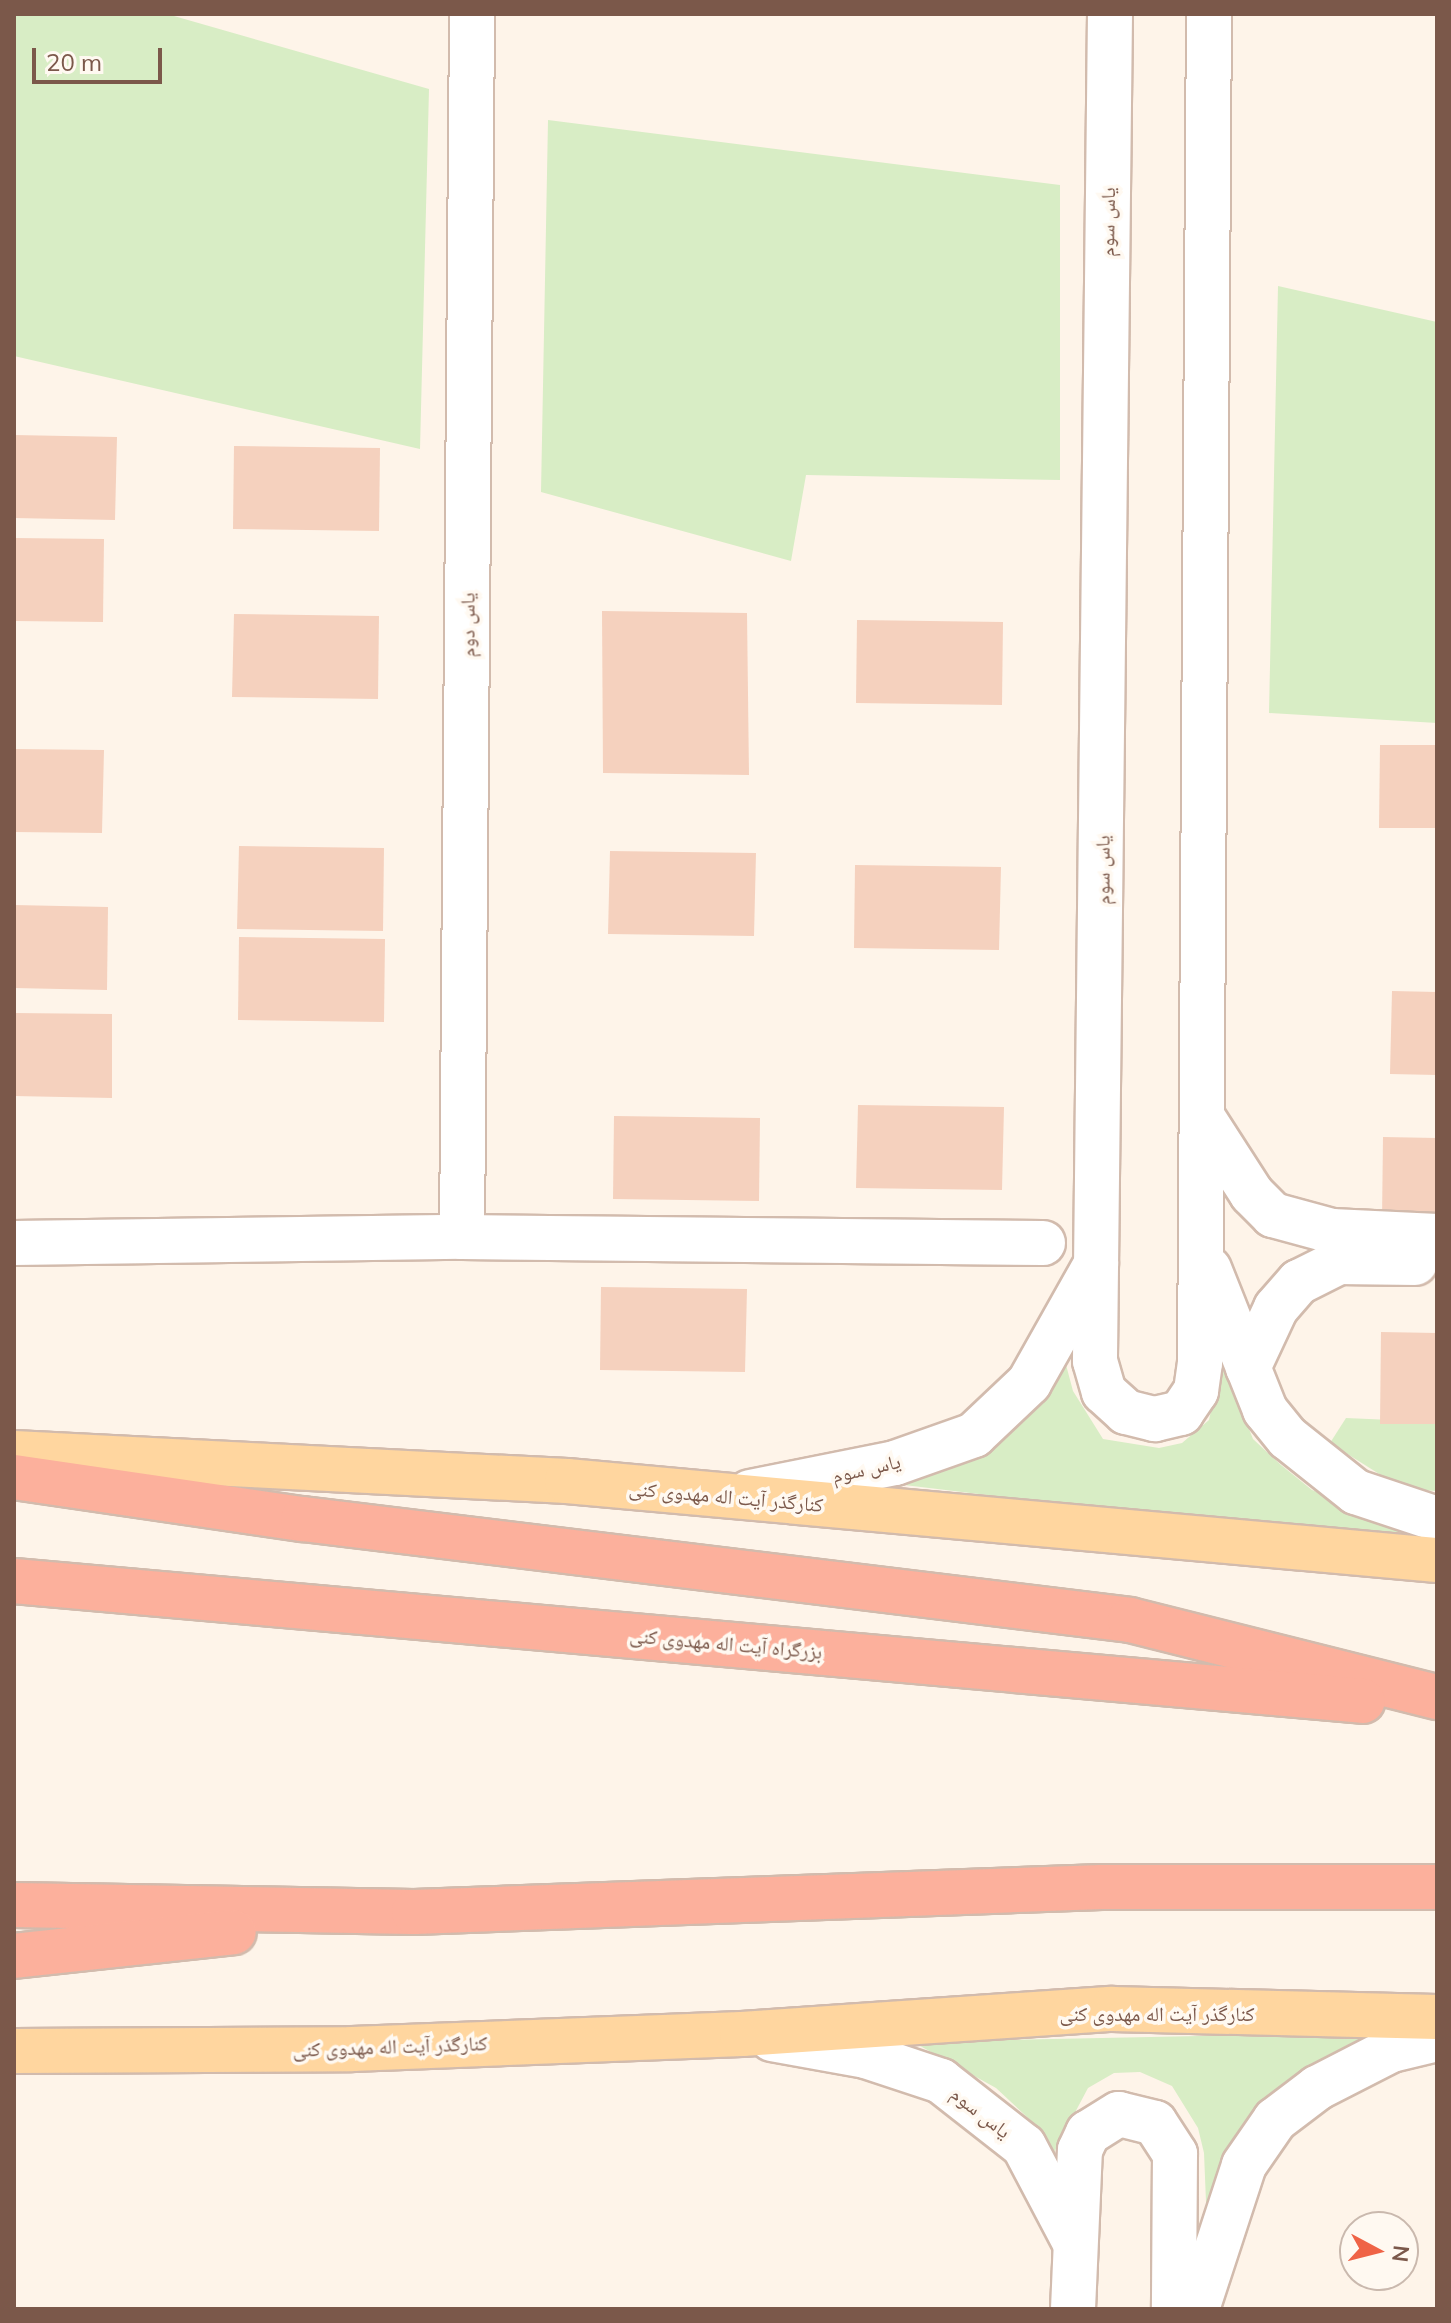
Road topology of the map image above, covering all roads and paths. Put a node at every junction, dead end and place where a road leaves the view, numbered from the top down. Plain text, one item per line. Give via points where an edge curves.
1 (472, 14) edge
2 (1110, 14) edge
3 (1209, 14) edge
4 (1203, 1118) junction
5 (1437, 1236) edge
6 (462, 1237) junction
7 (14, 1243) edge
8 (1043, 1243) dead end
9 (1203, 1252) junction
10 (1099, 1259) junction
11 (1437, 1263) edge
12 (1248, 1368) junction
13 (14, 1453) edge
14 (14, 1477) edge
15 (733, 1496) junction
16 (1437, 1519) edge
17 (1437, 1560) edge
18 (14, 1581) edge
19 (1437, 1697) edge
20 (1437, 1707) edge
21 (1437, 1887) edge
22 (14, 1905) edge
23 (414, 1912) junction
24 (14, 1956) edge
25 (1437, 2017) edge
26 (742, 2034) junction
27 (1437, 2039) edge
28 (14, 2051) edge
29 (1073, 2239) junction
30 (1073, 2309) edge
31 (1174, 2309) edge
32 (1197, 2309) edge

1 - 6 street, یاس دوم
2 - 10 street, یاس سوم
3 - 4 street
4 - 5 street via 1252,1194 1273,1215 1332,1231
4 - 9 street
6 - 7 street
6 - 8 street
9 - 10 street via 1196,1391 1181,1413 1155,1419 1126,1412 1104,1392 1095,1361
9 - 12 street
10 - 15 street, یاس سوم via 1029,1383 974,1435 895,1463
11 - 12 street via 1339,1262 1299,1282 1276,1308
12 - 16 street via 1265,1410 1316,1464 1356,1492
13 - 15 main road, کنارگذر آیت اله مهدوی کنی via 461,1474
14 - 19 highway via 303,1519 1130,1620
15 - 17 main road, کنارگذر آیت اله مهدوی کنی
18 - 20 highway, بزرگراه آیت اله مهدوی کنی
21 - 23 highway via 1102,1887
22 - 23 highway
23 - 24 highway
25 - 26 main road, کنارگذر آیت اله مهدوی کنی via 1112,2009
26 - 28 main road, کنارگذر آیت اله مهدوی کنی via 352,2049
26 - 29 street, یاس سوم via 866,2056 941,2081 1024,2146
27 - 32 street via 1366,2063 1317,2088 1275,2120 1244,2165
29 - 30 street
29 - 31 street via 1080,2150 1088,2133 1119,2114 1155,2123 1175,2154

